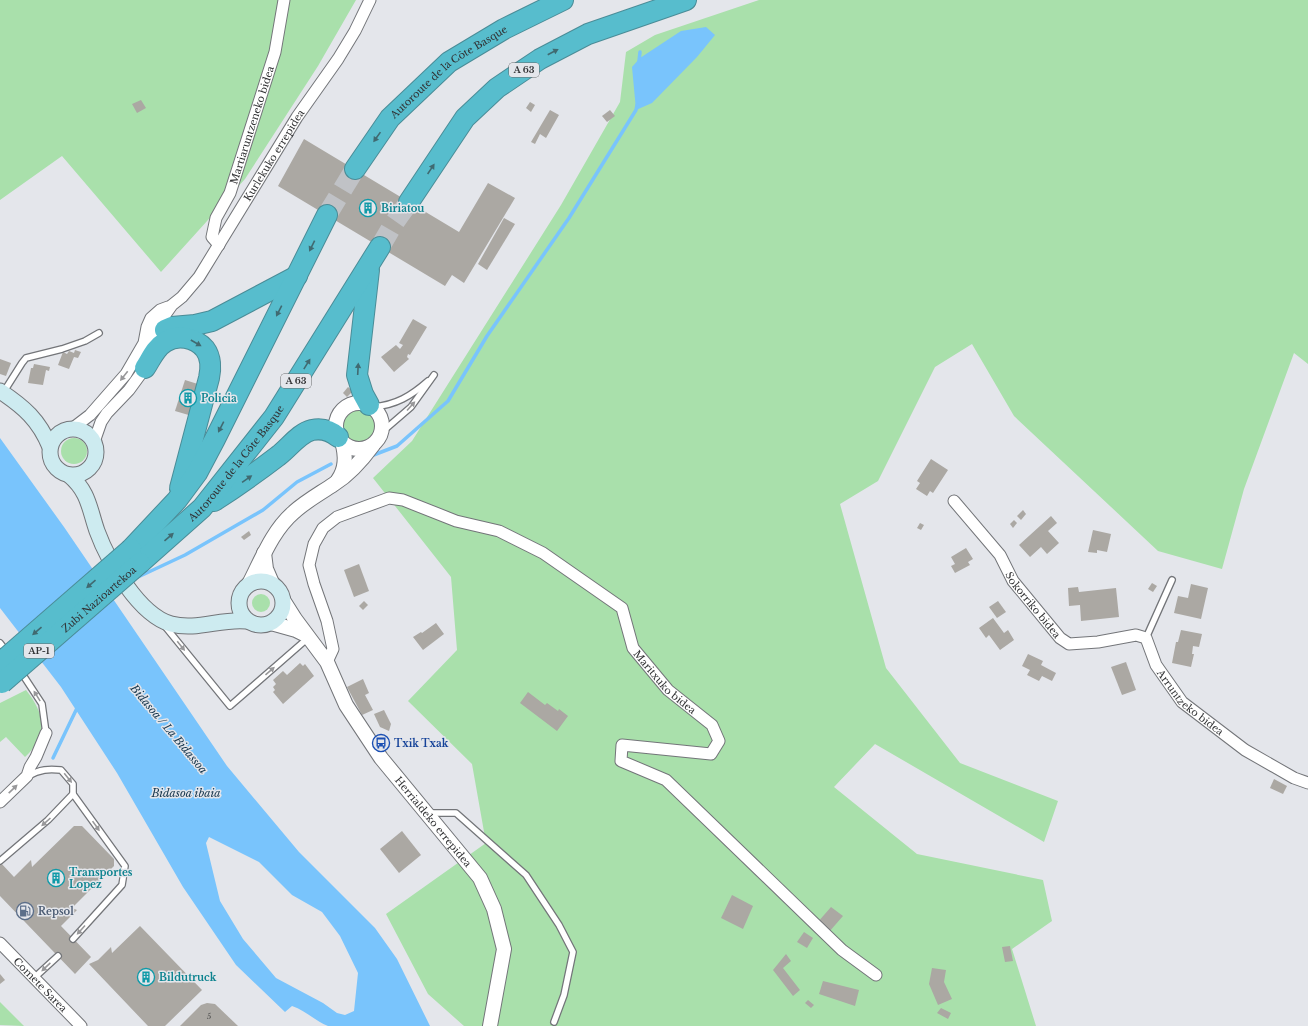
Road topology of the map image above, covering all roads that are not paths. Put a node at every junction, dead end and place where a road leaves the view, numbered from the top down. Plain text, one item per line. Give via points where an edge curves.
1 (284, 0) edge
2 (370, 0) edge
3 (563, 0) edge
4 (686, 0) edge
5 (354, 169) tunnel mouth
6 (409, 202) tunnel mouth
7 (327, 215) tunnel mouth
8 (219, 245) junction
9 (380, 247) tunnel mouth
10 (369, 266) junction
11 (297, 276) junction
12 (99, 333) dead end
13 (149, 340) junction
14 (145, 368) junction
15 (2, 392) edge
16 (371, 406) junction
17 (35, 419) junction
18 (68, 429) junction
19 (382, 432) junction
20 (340, 440) junction
21 (94, 442) junction
22 (373, 445) junction
23 (50, 447) junction
24 (91, 466) junction
25 (69, 475) junction
26 (335, 484) junction
27 (87, 497) junction
28 (177, 500) junction
29 (954, 501) dead end
30 (202, 508) junction
31 (264, 554) junction
32 (135, 556) junction
33 (1172, 580) dead end
34 (272, 583) junction
35 (249, 584) junction
36 (283, 600) junction
37 (238, 602) junction
38 (71, 612) junction
39 (156, 616) junction
40 (247, 621) junction
41 (271, 623) junction
42 (207, 624) junction
43 (308, 636) junction
44 (1146, 638) junction
45 (0, 643) edge
46 (10, 662) edge
47 (327, 662) junction
48 (1, 684) edge
49 (46, 733) joint
50 (27, 776) junction
51 (1308, 783) edge
52 (73, 794) junction
53 (0, 802) edge
54 (426, 813) junction
55 (0, 861) edge
56 (73, 939) dead end
57 (0, 943) edge
58 (58, 956) dead end
59 (876, 975) dead end
60 (34, 978) junction
61 (554, 1022) dead end
62 (81, 1026) edge
63 (490, 1026) edge

1 - 8 street, Martiaruntzeneko bidea via 275,52 230,193 216,218 212,237
2 - 8 street, Kurlekuko errepidea via 355,31 297,117
3 -> 5 highway, Autoroute de la Côte Basque via 504,29 449,62 390,118
6 -> 4 highway, A 63 via 465,118 497,88 540,59 588,34
7 -> 11 highway, A 63
8 - 13 street, Kurlekuko errepidea via 199,277 172,305
9 - 10 highway, Autoroute de la Côte Basque / A 63
16 -> 10 highway via 363,394 357,375
30 -> 10 highway, Autoroute de la Côte Basque / A 63 via 274,417
11 - 13 highway via 212,321 172,327
11 -> 28 highway, A 63 via 197,473
12 - 15 lane via 62,349 26,358
13 - 14 street
13 -> 18 street via 126,374 90,415
14 - 21 street via 101,422
14 -> 28 highway via 156,349 175,337 198,343 205,349 210,363 209,378
15 - 17 main road
16 - 19 street via 382,418
19 -> 16 lane via 411,407 434,375 405,399 385,406
16 - 20 street via 355,403 342,410 336,423
17 - 18 main road via 49,426
17 - 23 main road
18 - 21 main road via 85,432
18 - 23 main road via 55,436
19 - 22 street
20 - 22 street via 353,449 367,449
20 - 26 street via 345,463
30 -> 20 highway via 246,480 306,432 327,430
21 - 24 main road via 96,454
22 - 26 street via 356,466
23 - 25 main road via 53,465
24 - 25 main road via 82,473
24 - 27 main road
25 - 27 main road
26 - 31 street via 293,512 277,531
27 - 39 main road via 97,530 111,562 138,601
28 - 32 highway, A 63
29 - 44 street, Sokorriko bidea via 1000,556 1013,581 1060,638 1069,644 1136,635
32 -> 30 highway, Autoroute de la Côte Basque / A 63
31 - 34 street via 266,569
31 - 35 street
32 - 38 highway, Zubi Nazioartekoa / A 63, bridge
33 - 44 lane
34 - 35 main road via 258,581
34 - 36 main road via 279,590
35 - 37 main road via 241,592
36 - 41 main road via 280,614
36 - 43 street, Herrialdeko errepidea
37 - 40 main road via 242,616
37 - 42 main road
38 -> 46 highway, Zubi Nazioartekoa / AP-1, bridge
38 - 48 highway, Zubi Nazioartekoa / AP-1, bridge
39 - 42 main road via 170,624 187,627
39 -> 43 lane via 230,706
40 - 41 main road via 258,625
40 - 42 main road
41 - 43 street
43 - 47 street, Herrialdeko errepidea
44 - 51 street, Arruntzeko bidea via 1156,665 1182,702 1245,750 1294,778
45 - 46 lane
49 -> 46 lane via 42,704
47 - 54 street, Herrialdeko errepidea via 350,712 381,758
47 - 59 street, Maritxuko bidea via 333,649 309,565 314,544 323,528 337,516 389,498 403,500 456,521 499,531 543,553 622,608 633,648 668,690 712,726 719,741 711,754 622,744 621,761 666,780 842,950
49 - 50 street
50 -> 52 lane via 44,769 62,770 73,784
53 -> 50 street
52 -> 55 lane via 48,820
52 -> 56 lane via 125,866 122,885
54 - 61 lane via 456,813 526,876 559,925 573,952 564,994
54 - 63 street, Herrialdeko errepidea via 480,878 494,909 504,949
57 - 60 street, Comete Sarea
58 -> 60 lane
60 - 62 street, Comete Sarea

